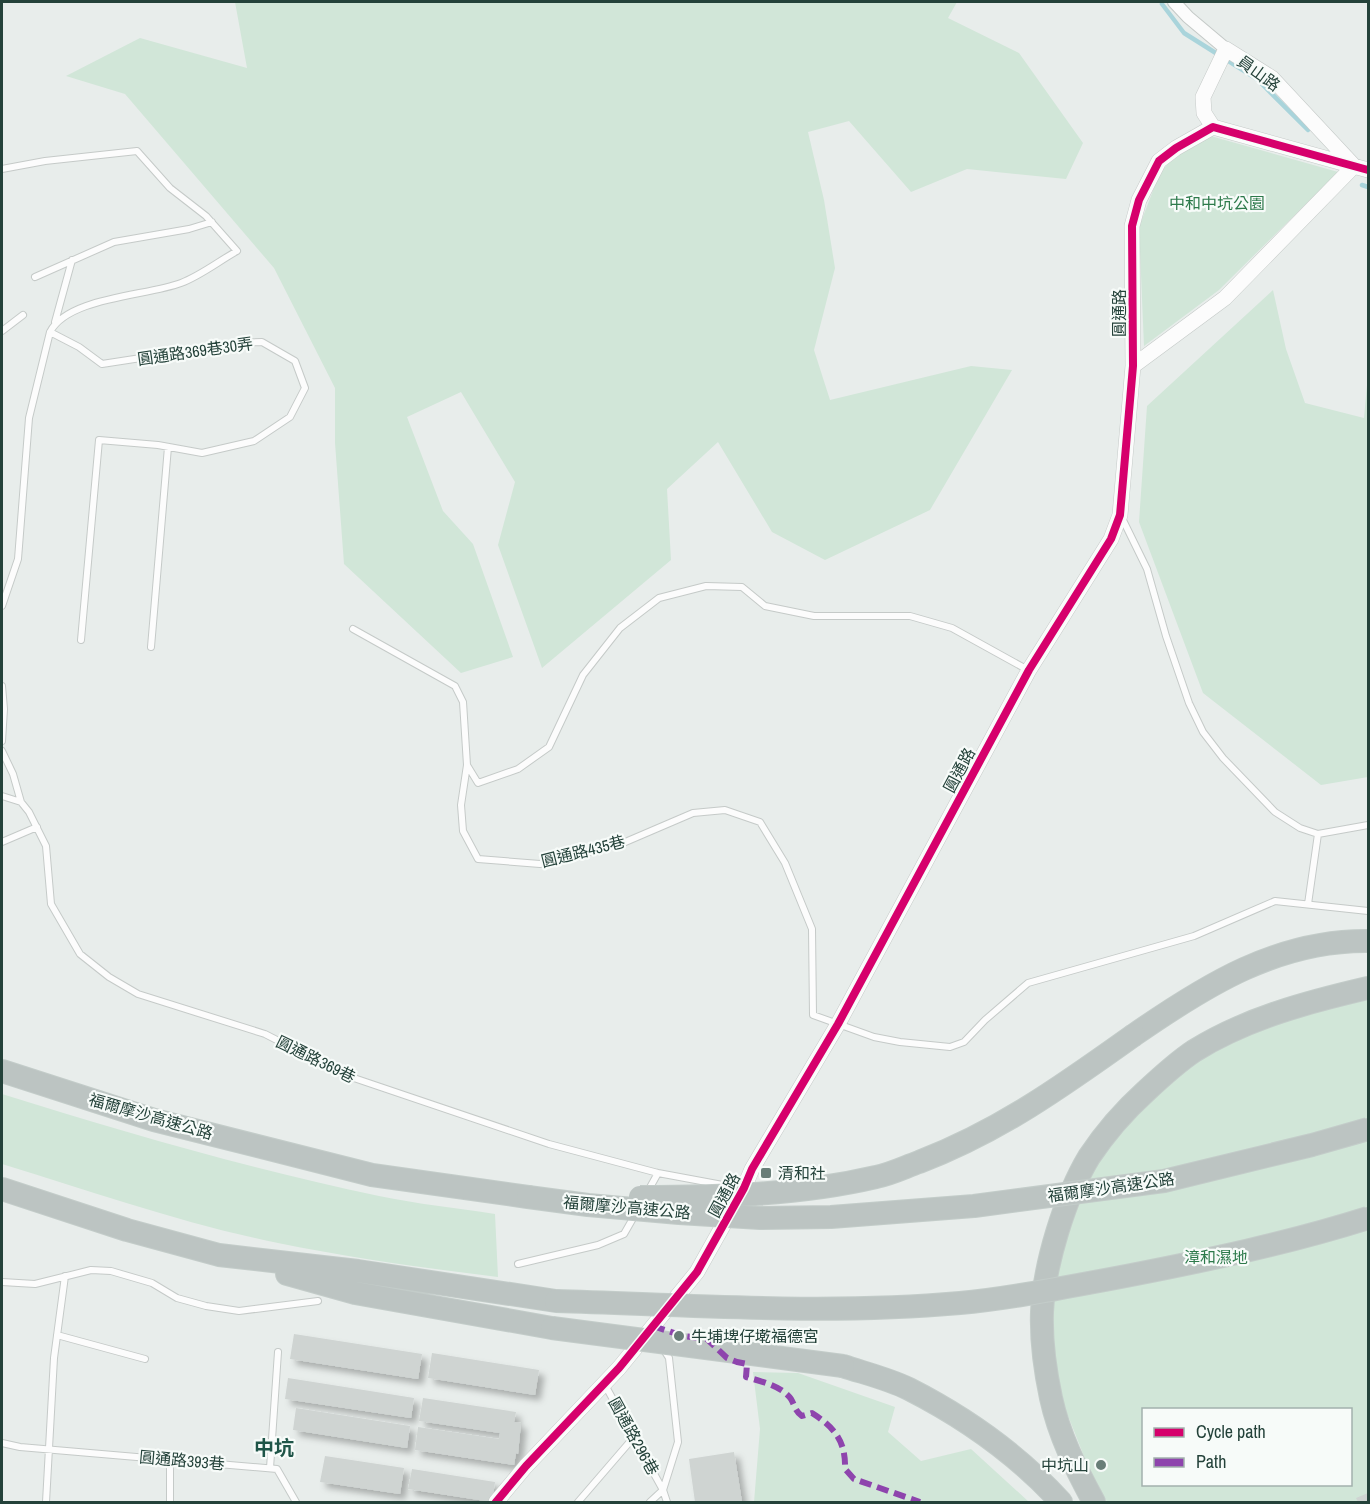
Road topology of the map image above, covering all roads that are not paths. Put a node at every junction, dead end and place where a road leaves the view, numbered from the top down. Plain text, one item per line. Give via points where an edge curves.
1 (1173, 2) edge
2 (1223, 55) junction
3 (1213, 127) junction
4 (1361, 168) edge
5 (2, 169) edge
6 (212, 222) junction
7 (72, 260) junction
8 (35, 277) dead end
9 (23, 315) dead end
10 (55, 322) junction
11 (2, 331) edge
12 (50, 332) junction
13 (1133, 366) junction
14 (168, 447) junction
15 (1120, 515) junction
16 (2, 606) edge
17 (353, 629) dead end
18 (81, 640) dead end
19 (152, 647) dead end
20 (1029, 670) junction
21 (2, 686) edge
22 (2, 741) edge
23 (2, 751) edge
24 (467, 765) junction
25 (2, 796) edge
26 (21, 802) junction
27 (1368, 825) edge
28 (37, 827) junction
29 (1318, 834) junction
30 (2, 842) edge
31 (1308, 904) junction
32 (1368, 911) edge
33 (1368, 941) edge
34 (1368, 988) edge
35 (838, 1024) junction
36 (2, 1071) edge
37 (1368, 1129) edge
38 (658, 1173) junction
39 (744, 1188) junction
40 (2, 1189) edge
41 (528, 1197) junction
42 (1368, 1218) edge
43 (219, 1255) junction
44 (518, 1264) dead end
45 (65, 1276) junction
46 (2, 1282) edge
47 (318, 1301) dead end
48 (651, 1329) junction
49 (57, 1335) junction
50 (278, 1352) dead end
51 (145, 1359) dead end
52 (604, 1383) junction
53 (634, 1437) junction
54 (2, 1443) edge
55 (48, 1448) junction
56 (170, 1458) junction
57 (270, 1468) junction
58 (663, 1490) junction
59 (46, 1503) edge
60 (170, 1503) edge
61 (296, 1503) edge
62 (496, 1503) edge
63 (578, 1503) edge
64 (650, 1503) edge
65 (667, 1503) edge
66 (1060, 1503) edge
67 (1094, 1503) edge

1 - 2 street, 員山路
2 - 3 street via 1203,97 1204,113
2 - 4 street, 員山路 via 1272,78
3 - 4 street
3 - 13 street, 圓通路 via 1159,161 1138,200 1132,226
4 - 13 street via 1225,298
5 - 6 lane via 137,151 170,188
6 - 7 lane via 114,242
6 - 10 lane via 237,251 181,283 75,310
7 - 8 lane
7 - 10 lane
9 - 11 lane
10 - 12 lane
12 - 14 lane, 圓通路369巷30弄 via 102,364 262,342 295,361 305,388 290,417 254,441 202,453
12 - 16 lane via 29,418 18,559
13 - 15 street, 圓通路
14 - 18 lane, 圓通路369巷30弄 via 99,440
14 - 19 lane
15 - 20 street, 圓通路 via 1111,539
15 - 29 lane via 1147,569 1185,692 1203,732 1243,781 1275,812
17 - 24 lane via 455,686 463,702
20 - 24 lane via 952,628 910,616 814,616 765,606 742,587 706,586 659,598 620,628 583,675 549,747 518,770 478,783
20 - 35 street, 圓通路
21 - 22 lane
23 - 26 lane, 圓通路369巷
24 - 35 lane, 圓通路435巷 via 461,805 463,831 478,860 540,864 623,843 693,813 725,810 760,822 784,862 812,929 813,1015
25 - 26 lane
26 - 28 lane, 圓通路369巷
27 - 29 lane
28 - 30 lane
28 - 38 lane, 圓通路369巷 via 46,846 51,904 80,954 108,977 138,994 265,1034 345,1075 549,1144
29 - 31 lane
31 - 32 lane
31 - 35 lane via 1275,901 1194,936 1028,983 964,1042 950,1047 874,1037
33 - 41 highway, bridge via 1302,948 1219,980 1000,1126 878,1177 807,1190 732,1196
34 - 67 highway via 1247,1024 1195,1051 1167,1071 1110,1129 1089,1158 1063,1210 1042,1312 1051,1399 1070,1458
35 - 39 street, 圓通路
36 - 41 highway, 福爾摩沙高速公路 via 154,1120 372,1175
37 - 41 highway, 福爾摩沙高速公路, bridge via 1164,1180 974,1206 760,1218
38 - 39 lane, 圓通路369巷
38 - 44 lane via 624,1234 598,1245
39 - 48 street, 圓通路 via 697,1272
40 - 43 highway
42 - 43 highway, bridge via 1202,1261 1086,1283 960,1302 770,1309 556,1301
43 - 66 highway, bridge via 355,1293 552,1328 843,1366 907,1388 959,1418 995,1441
45 - 46 lane via 35,1284
45 - 47 lane via 91,1270 111,1271 152,1283 177,1298 239,1311
45 - 49 lane
48 - 52 street, 圓通路
48 - 58 lane, 圓通路296巷 via 669,1358 678,1442
49 - 51 lane
49 - 55 lane
50 - 57 lane
52 - 53 lane, 圓通路296巷
52 - 62 street, 圓通路
53 - 58 lane, 圓通路296巷
53 - 63 lane
54 - 55 lane, 圓通路393巷
55 - 56 lane, 圓通路393巷
55 - 59 lane
56 - 57 lane, 圓通路393巷
56 - 60 lane
57 - 61 lane via 277,1469
58 - 64 lane
58 - 65 lane, 圓通路296巷

